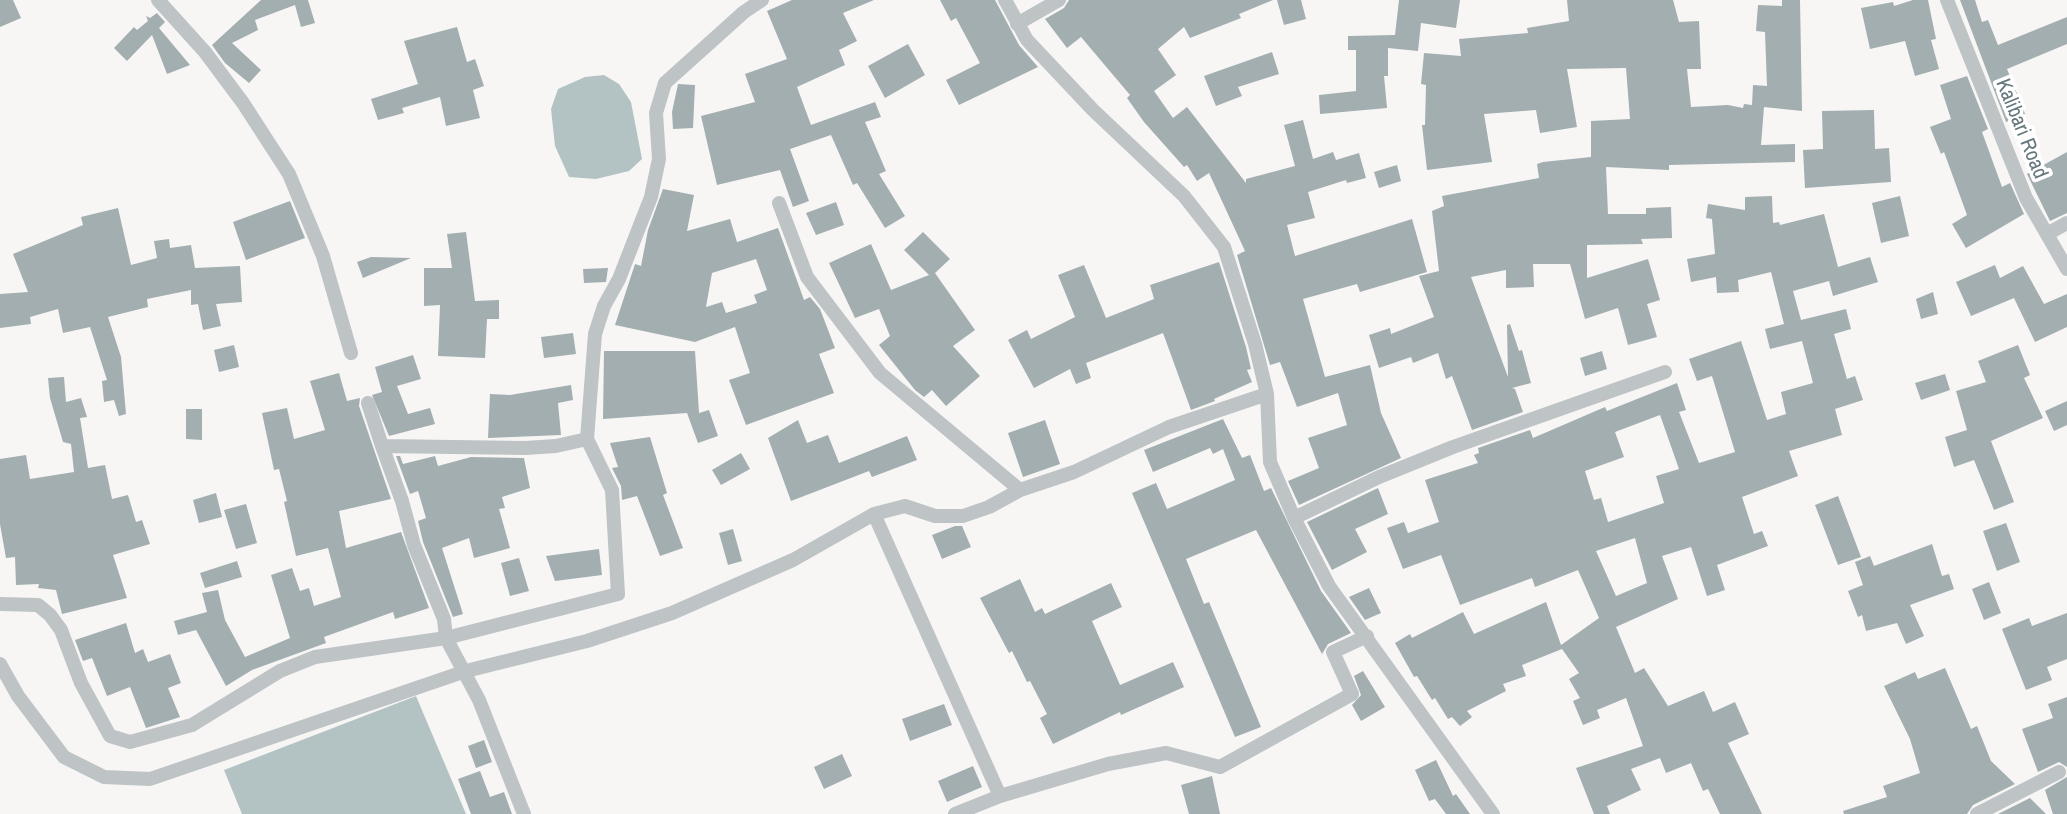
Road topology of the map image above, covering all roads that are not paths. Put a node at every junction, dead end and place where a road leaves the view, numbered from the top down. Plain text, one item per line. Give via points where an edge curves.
1 (158, 0) edge
2 (762, 0) edge
3 (1005, 0) edge
4 (1059, 0) edge
5 (1947, 0) edge
6 (1017, 24) junction
7 (779, 203) dead end
8 (2067, 223) edge
9 (2047, 234) junction
10 (2067, 269) edge
11 (352, 353) dead end
12 (1665, 372) dead end
13 (1267, 394) junction
14 (368, 403) dead end
15 (587, 439) junction
16 (382, 446) junction
17 (1020, 490) junction
18 (874, 514) junction
19 (1294, 518) junction
20 (0, 604) edge
21 (1367, 636) junction
22 (446, 638) junction
23 (0, 664) edge
24 (466, 671) junction
25 (2059, 772) dead end
26 (1000, 796) junction
27 (524, 814) edge
28 (955, 814) edge
29 (1493, 814) edge
30 (1978, 814) edge

1 - 11 street via 205,52 289,174 323,256
2 - 15 street via 665,83 656,113 659,159 651,197 595,334
3 - 6 street
4 - 6 street
5 - 9 street, Kalibari Road via 2026,198
6 - 13 street via 1093,110 1184,196 1224,247
7 - 17 street via 807,277 880,373
8 - 9 street
9 - 10 street, Kalibari Road
12 - 19 street via 1453,447
13 - 17 street via 1170,427 1074,472
13 - 19 street via 1270,462
14 - 16 street
15 - 16 street via 525,448
15 - 22 street via 612,490 618,594
16 - 22 street via 444,619
17 - 18 street via 963,516 935,516 905,506
18 - 24 street via 793,560 695,604 587,641
18 - 26 street
19 - 21 street via 1329,586
20 - 22 street via 38,605 50,615 110,736 130,741 192,725 280,671 315,657
21 - 26 street via 1333,652 1352,694 1220,768 1166,753 1108,764
21 - 29 street
22 - 24 street
23 - 24 street via 64,757 104,777 150,779
24 - 27 street
25 - 30 street
26 - 28 street

